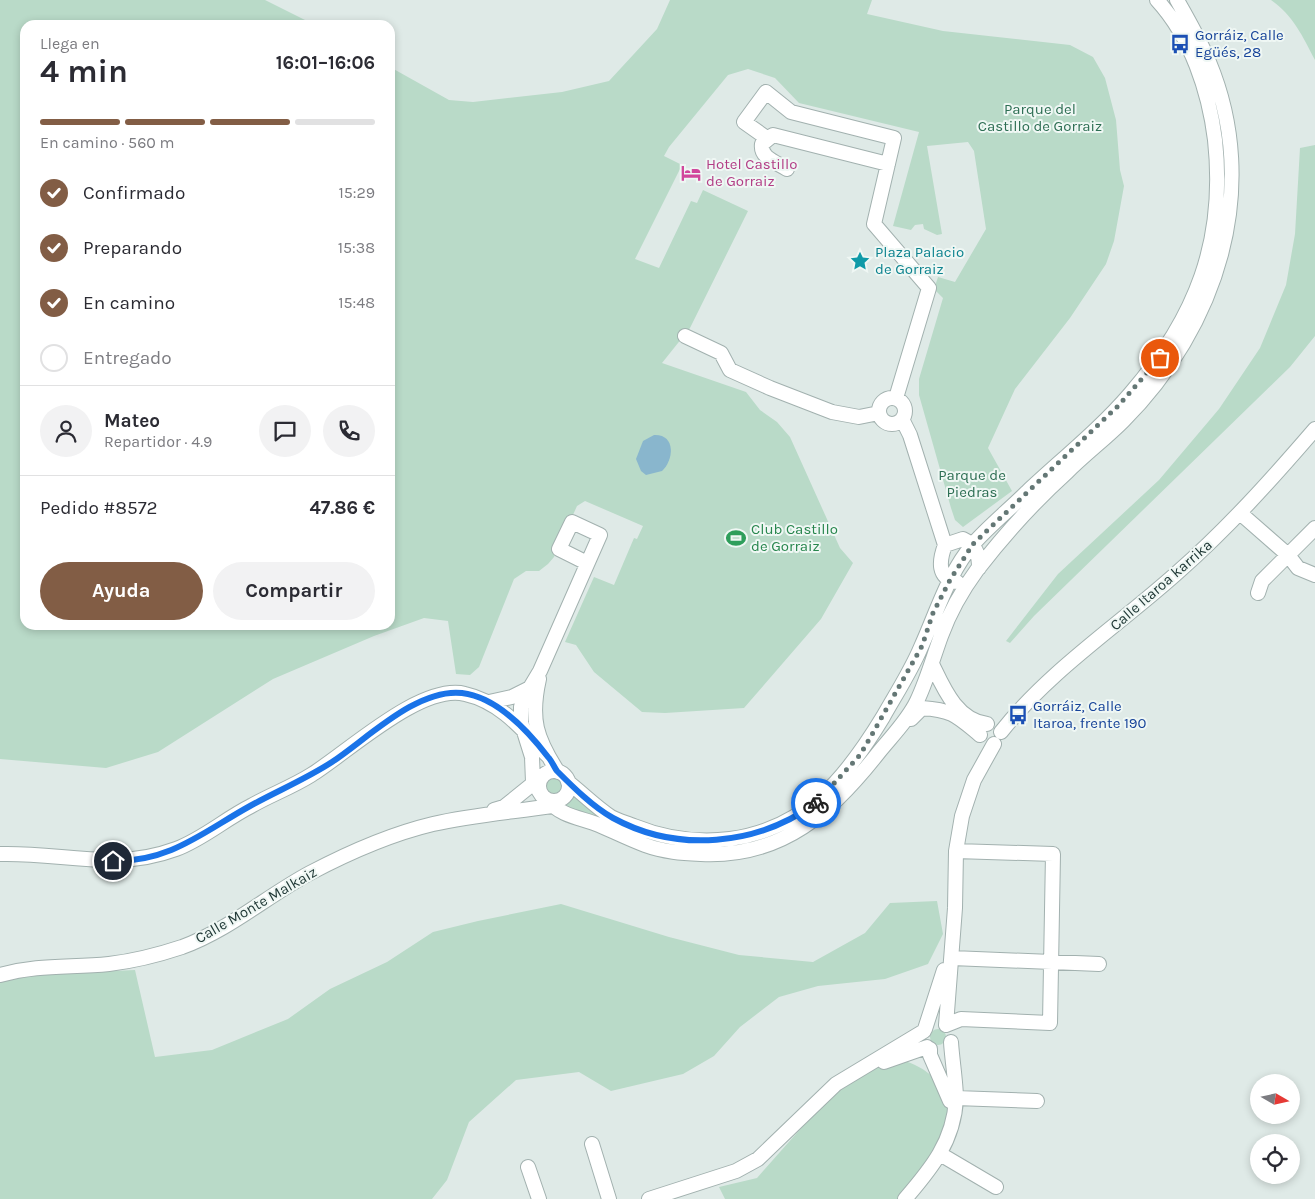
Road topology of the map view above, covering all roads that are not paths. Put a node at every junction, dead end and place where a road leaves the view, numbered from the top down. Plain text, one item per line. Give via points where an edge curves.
1 (1158, 0) edge
2 (1177, 0) edge
3 (768, 139) junction
4 (888, 164) junction
5 (786, 169) dead end
6 (685, 336) dead end
7 (896, 398) junction
8 (879, 414) junction
9 (902, 420) junction
10 (1315, 429) edge
11 (1240, 512) junction
12 (1315, 528) edge
13 (973, 544) junction
14 (945, 545) junction
15 (1288, 555) junction
16 (587, 563) dead end
17 (976, 572) junction
18 (1315, 575) edge
19 (950, 580) junction
20 (1258, 593) dead end
21 (932, 668) junction
22 (540, 671) junction
23 (909, 672) junction
24 (528, 689) junction
25 (900, 689) junction
26 (488, 702) junction
27 (918, 707) junction
28 (523, 730) junction
29 (983, 732) junction
30 (997, 738) junction
31 (548, 756) junction
32 (557, 776) junction
33 (974, 780) junction
34 (533, 782) junction
35 (550, 801) junction
36 (477, 816) junction
37 (956, 851) junction
38 (0, 854) edge
39 (952, 938) junction
40 (952, 958) junction
41 (1051, 962) junction
42 (1099, 964) dead end
43 (0, 975) edge
44 (946, 1024) junction
45 (925, 1030) junction
46 (951, 1042) junction
47 (928, 1048) junction
48 (836, 1084) junction
49 (956, 1098) junction
50 (1037, 1100) dead end
51 (952, 1127) junction
52 (592, 1144) dead end
53 (940, 1154) junction
54 (528, 1167) dead end
55 (996, 1187) dead end
56 (539, 1199) edge
57 (609, 1199) edge
58 (649, 1199) edge
59 (905, 1199) edge

1 - 13 street via 1178,27 1197,68 1211,111 1219,175 1217,208 1197,293 1160,358 1128,396
2 - 17 street via 1210,64 1226,123 1232,198 1219,267 1199,317 1174,360 1142,401 1064,474
3 - 4 street via 773,135
3 - 4 street via 744,122 766,92 791,112 894,138
3 - 5 street via 762,144 764,155
4 - 7 street via 874,224 929,288
6 - 8 street via 721,353 730,370 770,388 832,412 859,417
7 - 8 street via 883,401
7 - 9 street via 905,407
8 - 9 street via 883,421 891,424
9 - 14 street via 910,435
10 - 11 street, Calle Itaroa karrika
11 - 15 street
11 - 30 street, Calle Itaroa karrika via 1179,572 1032,696
12 - 15 street
13 - 14 street via 963,539
13 - 17 street via 979,556
13 - 19 street
14 - 19 street via 940,565 942,573
15 - 18 street via 1298,568
15 - 20 street via 1262,581
16 - 22 street
17 - 19 street via 959,582
17 - 21 street via 941,636
19 - 23 street
21 - 23 street
21 - 27 street
21 - 29 street via 953,704 978,722
22 - 24 street
22 - 31 street via 534,719
23 - 25 street
24 - 26 street
24 - 28 street via 521,707
25 - 27 street via 905,698
25 - 32 street via 860,755 821,800 798,816 748,836 693,841 652,833 612,818
26 - 28 street via 506,713
26 - 38 street via 464,693 423,702 402,712 309,777 250,806 175,850 127,861
27 - 29 street via 943,710
27 - 35 street via 831,807 807,826 776,841 734,854 669,852 622,836
28 - 31 street
28 - 34 street via 532,757
29 - 30 street via 988,744
29 - 30 street via 996,725
29 - 33 street
30 - 33 street, Calle Itaroa karrika
31 - 32 street
32 - 34 street, Calle Monte Malkaiz
32 - 35 street via 567,794
32 - 35 street via 539,786
33 - 37 street via 962,816
34 - 35 street
34 - 36 street, Calle Monte Malkaiz via 504,807
35 - 36 street, Calle Monte Malkaiz
36 - 43 street, Calle Monte Malkaiz via 431,824 387,838 309,874 220,929 184,946 145,958 25,968
37 - 39 street
37 - 41 street via 1053,854
39 - 40 street
39 - 45 street
40 - 41 street
40 - 44 street
41 - 42 street
41 - 44 street via 1050,1023 961,1019
44 - 45 street via 932,1023
44 - 46 street via 952,1032
45 - 47 street via 923,1039
45 - 48 street
46 - 47 street via 942,1051
46 - 49 street
47 - 48 street via 875,1065
47 - 51 street via 950,1097
48 - 58 street via 758,1158 736,1171
49 - 50 street
49 - 51 street
51 - 53 street
52 - 57 street
53 - 55 street
53 - 59 street
54 - 56 street

